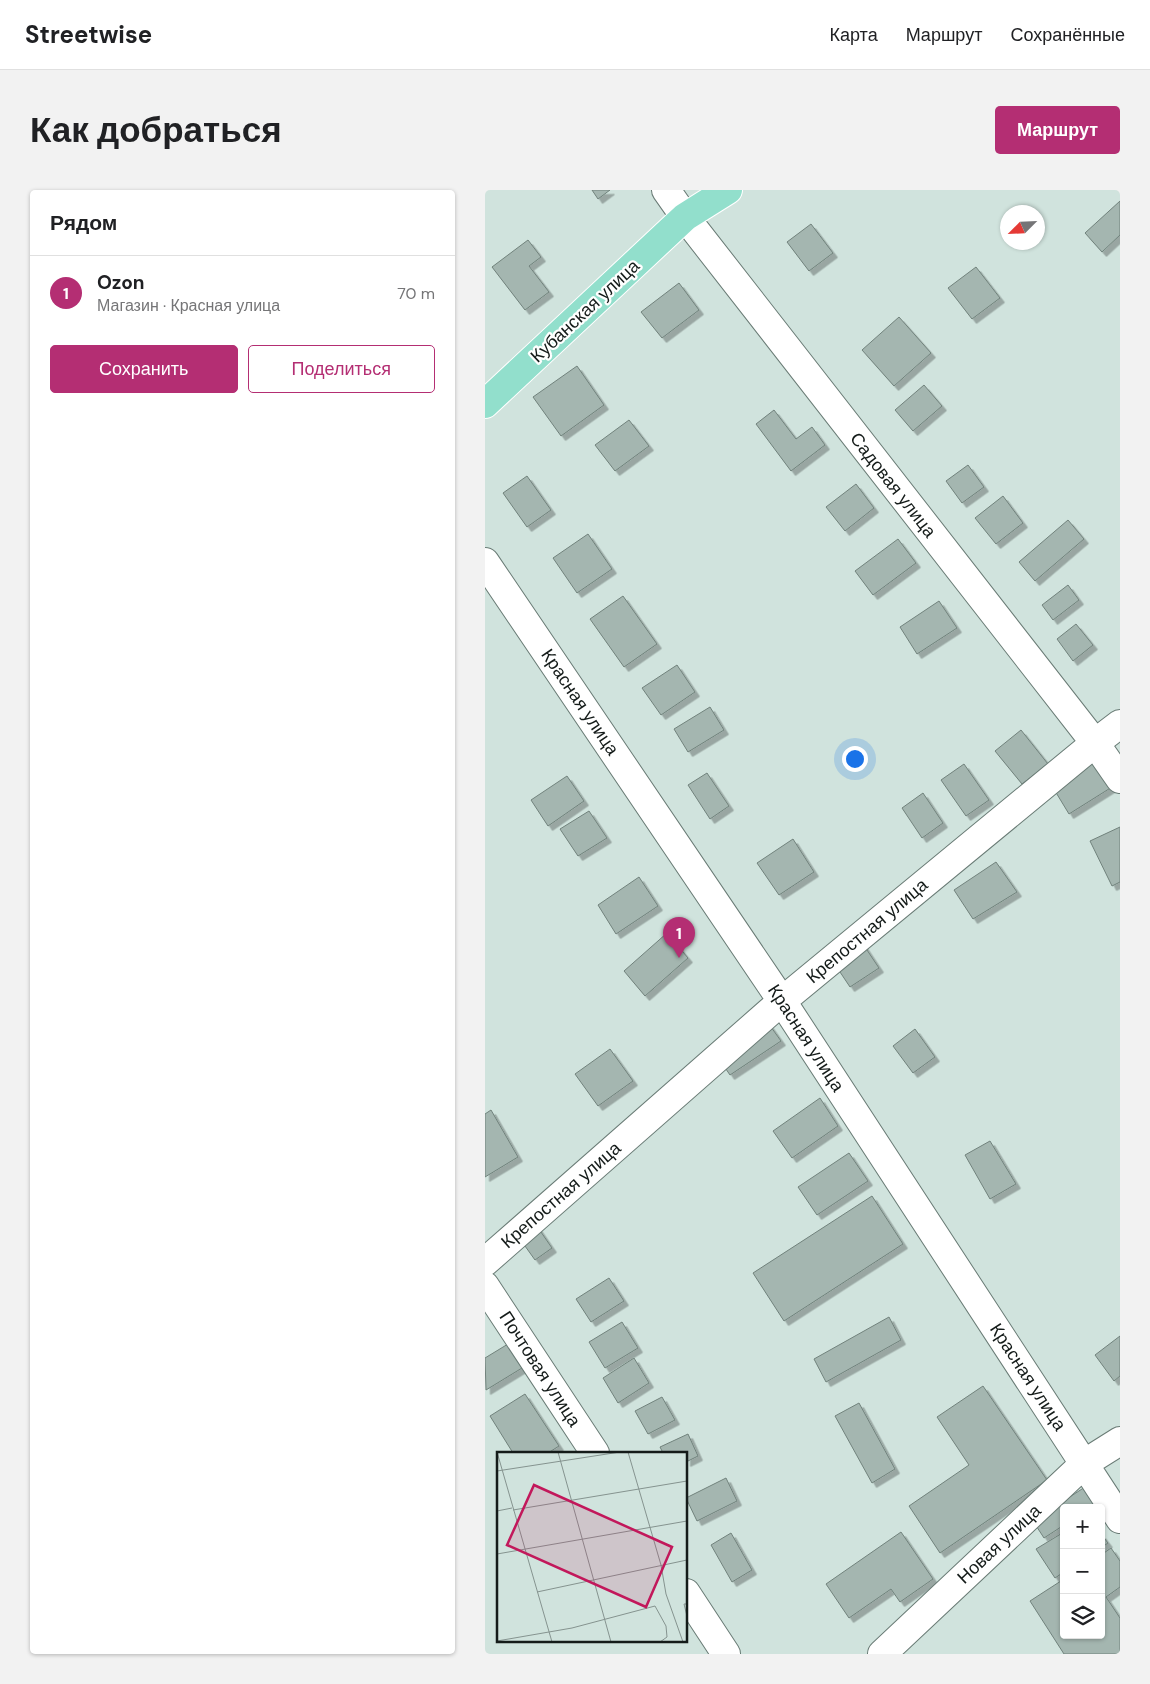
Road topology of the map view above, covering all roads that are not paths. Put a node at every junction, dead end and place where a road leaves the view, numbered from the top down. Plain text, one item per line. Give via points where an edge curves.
1 (666, 190) edge
2 (728, 190) edge
3 (685, 217) junction
4 (485, 404) edge
5 (485, 562) edge
6 (1120, 724) edge
7 (1095, 743) junction
8 (1120, 779) edge
9 (782, 1001) junction
10 (485, 1262) edge
11 (485, 1286) edge
12 (1120, 1441) edge
13 (594, 1452) edge
14 (1085, 1463) junction
15 (1120, 1519) edge
16 (687, 1594) edge
17 (727, 1654) edge
18 (882, 1654) edge

1 - 3 street, Садовая улица
2 - 3 main road, Кубанская улица
3 - 4 main road, Кубанская улица
3 - 7 street, Садовая улица
5 - 9 street, Красная улица
6 - 7 street, Крепостная улица
7 - 8 street, Садовая улица
7 - 9 street, Крепостная улица
9 - 10 street, Крепостная улица
9 - 14 street, Красная улица
11 - 13 street, Почтовая улица
12 - 14 street, Новая улица
14 - 15 street, Красная улица
14 - 18 street, Новая улица
16 - 17 street

